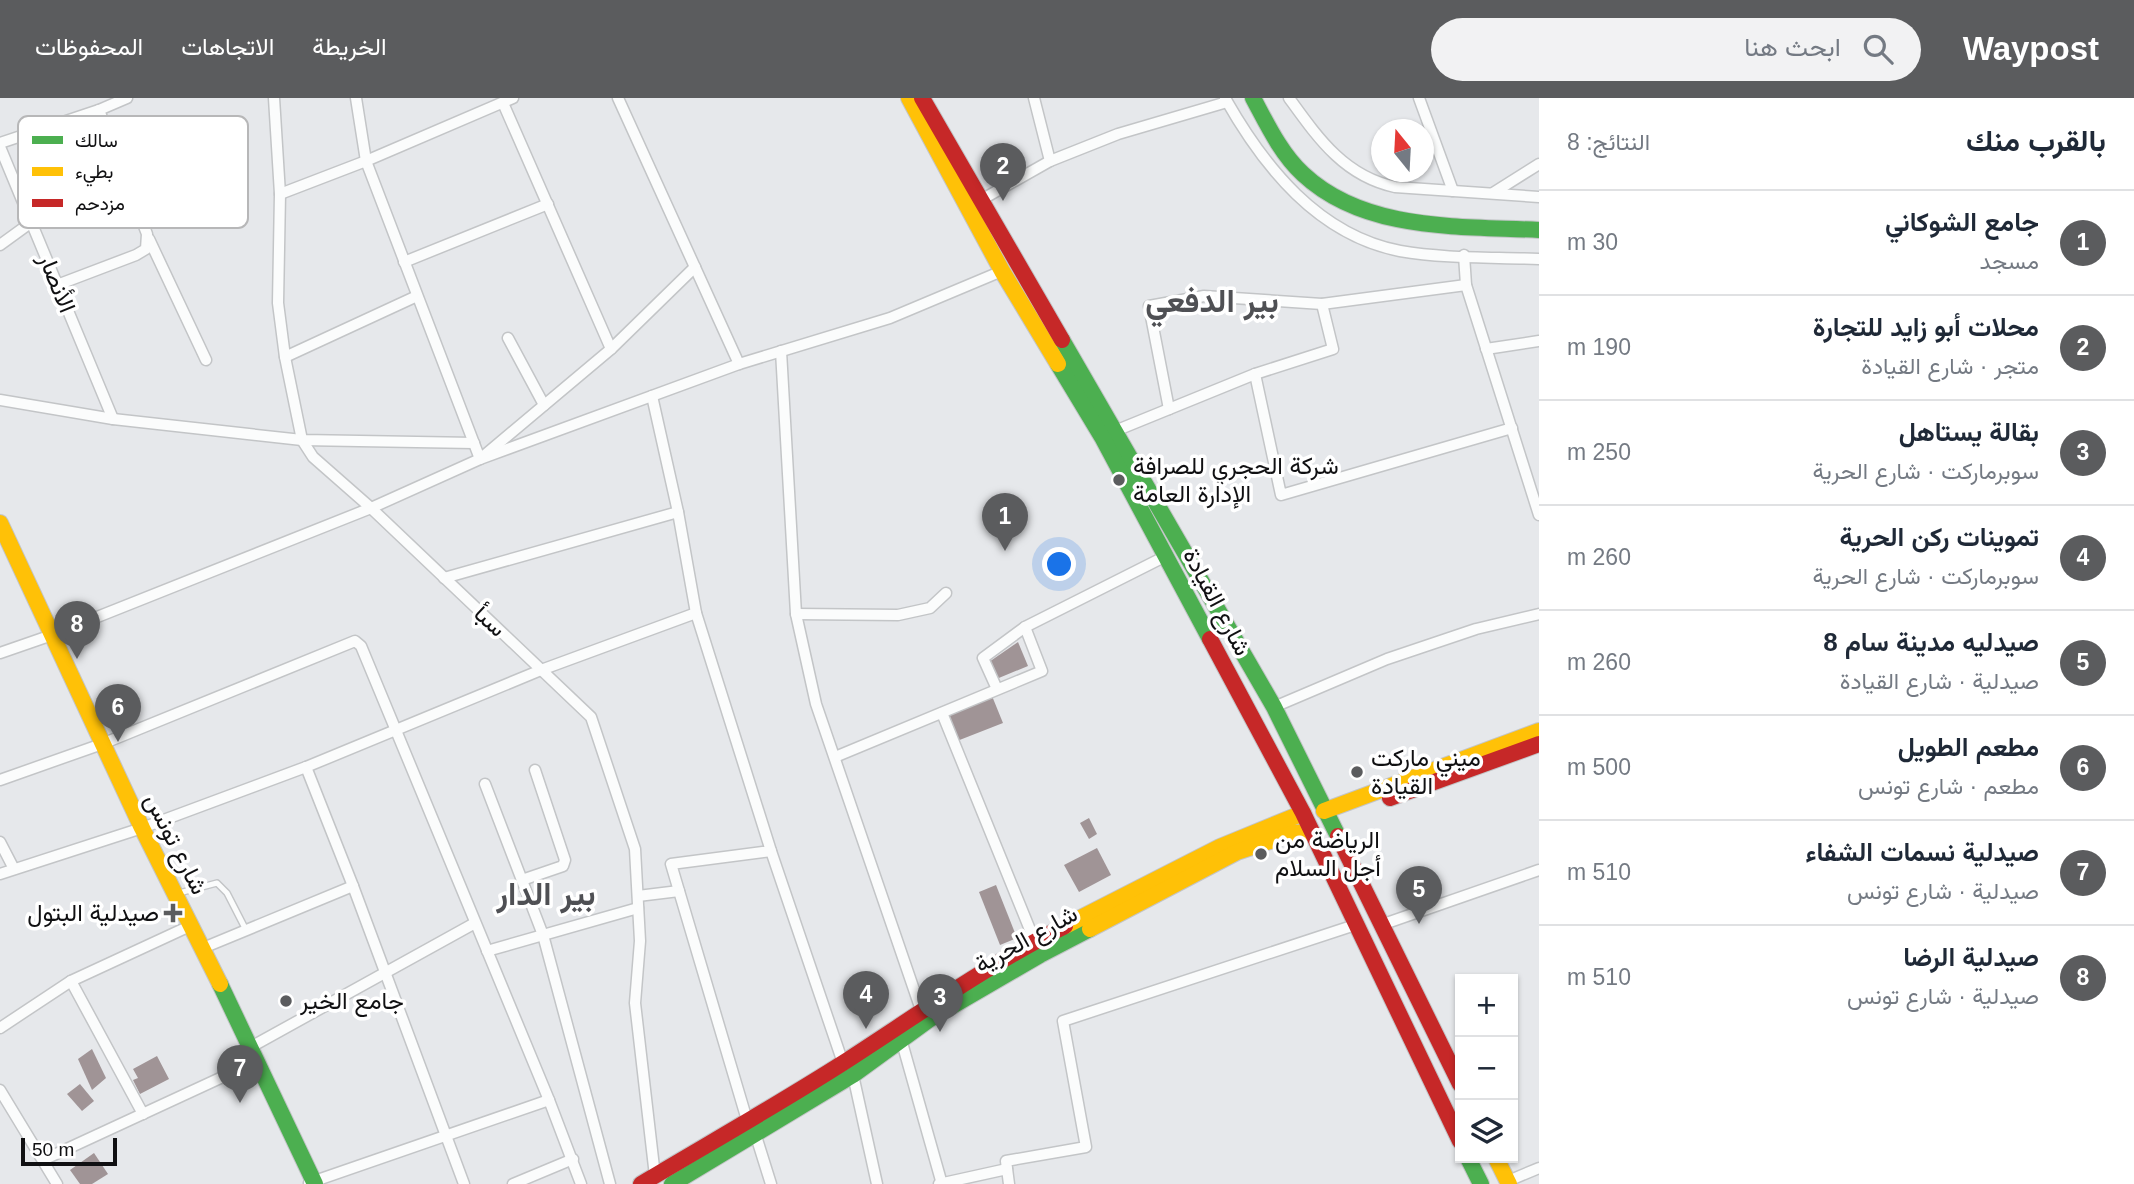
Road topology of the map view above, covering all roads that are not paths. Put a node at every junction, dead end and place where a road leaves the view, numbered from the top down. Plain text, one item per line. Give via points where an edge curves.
1 (127, 98) edge
2 (274, 98) edge
3 (356, 98) edge
4 (618, 98) edge
5 (909, 98) edge
6 (922, 98) edge
7 (1034, 98) edge
8 (1252, 98) edge
9 (1289, 98) edge
10 (1419, 98) edge
11 (508, 100) edge
12 (1226, 100) edge
13 (99, 110) junction
14 (82, 116) edge
15 (101, 116) edge
16 (18, 139) edge
17 (0, 145) edge
18 (366, 161) junction
19 (1050, 161) junction
20 (1539, 164) edge
21 (18, 186) edge
22 (1453, 191) junction
23 (1493, 193) junction
24 (280, 194) junction
25 (1539, 197) edge
26 (981, 200) junction
27 (548, 204) junction
28 (23, 228) edge
29 (36, 228) edge
30 (144, 228) edge
31 (1539, 230) edge
32 (146, 234) junction
33 (0, 245) edge
34 (1464, 255) junction
35 (1539, 259) edge
36 (404, 262) junction
37 (695, 267) junction
38 (1002, 271) junction
39 (57, 285) junction
40 (1466, 285) junction
41 (417, 296) junction
42 (1322, 304) junction
43 (508, 338) dead end
44 (1539, 341) edge
45 (611, 349) junction
46 (1486, 349) junction
47 (781, 351) junction
48 (285, 357) junction
49 (206, 360) dead end
50 (739, 364) junction
51 (1255, 374) junction
52 (652, 396) junction
53 (0, 400) edge
54 (544, 405) junction
55 (1169, 409) junction
56 (113, 419) junction
57 (1512, 428) junction
58 (1115, 431) junction
59 (302, 440) junction
60 (474, 443) junction
61 (480, 460) junction
62 (371, 508) junction
63 (678, 512) junction
64 (1539, 515) edge
65 (0, 523) edge
66 (1166, 556) junction
67 (444, 578) junction
68 (946, 593) dead end
69 (696, 613) junction
70 (796, 614) junction
71 (1539, 614) edge
72 (1025, 627) junction
73 (52, 635) junction
74 (0, 653) edge
75 (541, 670) junction
76 (996, 689) junction
77 (1273, 707) junction
78 (942, 713) junction
79 (394, 729) junction
80 (1539, 731) edge
81 (102, 744) junction
82 (1539, 744) edge
83 (835, 757) junction
84 (306, 766) junction
85 (536, 770) dead end
86 (0, 780) edge
87 (485, 784) dead end
88 (1303, 813) junction
89 (1326, 816) junction
90 (142, 828) junction
91 (1311, 832) junction
92 (0, 842) edge
93 (771, 851) junction
94 (15, 869) junction
95 (1539, 870) edge
96 (0, 874) edge
97 (522, 880) junction
98 (353, 887) junction
99 (679, 891) junction
100 (176, 894) junction
101 (638, 896) junction
102 (638, 908) junction
103 (475, 923) junction
104 (1358, 924) junction
105 (192, 925) junction
106 (1381, 925) junction
107 (246, 931) junction
108 (543, 935) junction
109 (203, 948) junction
110 (1038, 948) junction
111 (487, 951) junction
112 (386, 972) junction
113 (71, 981) junction
114 (921, 1010) junction
115 (0, 1028) edge
116 (901, 1039) junction
117 (252, 1055) junction
118 (848, 1069) junction
119 (1455, 1074) edge
120 (0, 1090) edge
121 (550, 1100) junction
122 (11, 1108) junction
123 (143, 1114) junction
124 (0, 1117) edge
125 (751, 1127) junction
126 (1455, 1130) edge
127 (447, 1135) junction
128 (573, 1159) junction
129 (43, 1160) junction
130 (1470, 1163) edge
131 (1499, 1163) edge
132 (1539, 1168) edge
133 (1007, 1169) junction
134 (648, 1180) edge
135 (1509, 1182) edge
136 (312, 1183) edge
137 (57, 1184) edge
138 (464, 1184) edge
139 (513, 1184) edge
140 (581, 1184) edge
141 (610, 1184) edge
142 (672, 1184) edge
143 (771, 1184) edge
144 (877, 1184) edge
145 (941, 1184) edge
146 (1009, 1184) edge
147 (1481, 1184) edge

1 - 13 street
2 - 24 street, سبأ
3 - 18 street
4 - 37 street
5 - 38 main road, شارع القيادة
6 - 26 main road, شارع القيادة
7 - 19 street
8 - 31 main road via 1293,163 1314,185 1339,201 1388,218
9 - 22 street via 1328,150 1362,176 1395,187
10 - 22 street
11 - 18 street
11 - 27 street
12 - 19 street
12 - 34 street via 1273,171 1320,215 1357,237 1392,249
13 - 14 street
13 - 15 street
16 - 17 street
17 - 21 street, الأنصار
18 - 24 street
18 - 36 street
19 - 26 street
20 - 23 street
22 - 23 street
23 - 25 street
24 - 48 street, سبأ via 278,303
26 - 58 main road, شارع القيادة
27 - 36 street
27 - 45 street
28 - 33 street
29 - 39 street, الأنصار
30 - 32 street
32 - 39 street via 146,249 136,255
32 - 49 street
34 - 35 street
34 - 40 street
36 - 41 street
37 - 45 street
37 - 50 street
38 - 47 street via 890,318
38 - 66 main road, شارع القيادة via 1102,436
39 - 56 street, الأنصار
40 - 42 street
40 - 46 street
41 - 48 street
41 - 60 street
42 - 51 street via 1334,349
42 - 55 street via 1204,296 1149,306
43 - 54 street
44 - 46 street
45 - 54 street
46 - 57 street
47 - 50 street
47 - 70 street
48 - 59 street, سبأ
50 - 52 street
51 - 55 street
51 - 57 street via 1281,495
52 - 61 street
52 - 63 street
53 - 56 street
54 - 61 street
55 - 58 street
56 - 59 street
57 - 64 street
58 - 77 main road, شارع القيادة
59 - 60 street
59 - 62 street, سبأ via 313,457
60 - 61 street
61 - 62 street
62 - 67 street, سبأ
62 - 73 street
63 - 67 street
63 - 69 street
65 - 73 main road, شارع تونس
66 - 72 street
66 - 88 main road, شارع القيادة
67 - 75 street, سبأ
68 - 70 street via 930,608 898,615
69 - 75 street
69 - 93 street
70 - 83 street via 816,704
71 - 77 street via 1476,629 1387,659
72 - 76 street via 983,657
72 - 76 street via 1042,671
73 - 74 street
73 - 81 main road, شارع تونس
75 - 79 street
75 - 101 street, سبأ via 591,717 635,849
76 - 78 street
77 - 89 main road, شارع القيادة
78 - 83 street
78 - 110 street
79 - 81 street via 355,641
79 - 84 street
79 - 103 street
80 - 89 main road
81 - 86 street
81 - 90 main road, شارع تونس
82 - 89 main road
83 - 114 street
84 - 90 street
84 - 98 street
85 - 97 street via 565,860 564,866
87 - 97 street
88 - 91 main road, شارع القيادة
88 - 110 main road via 1220,847
89 - 106 main road, شارع القيادة
90 - 94 street
90 - 100 main road, شارع تونس
91 - 104 main road, شارع القيادة
91 - 110 main road, شارع الحرية via 1237,852 1183,882
92 - 94 street
93 - 99 street via 671,864
93 - 118 street
94 - 96 street
95 - 106 street
97 - 108 street
98 - 107 street
98 - 112 street
99 - 101 street
99 - 125 street
100 - 105 main road, شارع تونس
100 - 107 lane via 217,883
101 - 102 street, سبأ
102 - 108 street
102 - 134 street, سبأ via 635,1003
103 - 111 street
103 - 112 street
104 - 126 main road, شارع القيادة
104 - 133 street via 1063,1021 1086,1147 1006,1161
105 - 109 main road, شارع تونس
105 - 113 street
106 - 119 main road, شارع القيادة
107 - 109 street
108 - 111 street
108 - 141 street
109 - 117 main road, شارع تونس
110 - 114 main road
110 - 116 main road, شارع الحرية
111 - 121 street
112 - 117 street
112 - 127 street
113 - 115 street
113 - 123 street
114 - 118 main road
116 - 118 main road, شارع الحرية
116 - 145 street
117 - 123 street
117 - 136 main road, شارع تونس
118 - 125 main road, شارع الحرية
118 - 144 street
120 - 122 street
121 - 127 street
121 - 128 street
122 - 124 street
122 - 129 street
123 - 129 street
125 - 134 main road
125 - 142 main road, شارع الحرية
125 - 143 street
127 - 136 street
127 - 138 street
128 - 139 street
128 - 140 street
129 - 137 street
130 - 147 main road
131 - 135 main road
132 - 135 street
133 - 145 street
133 - 146 street

